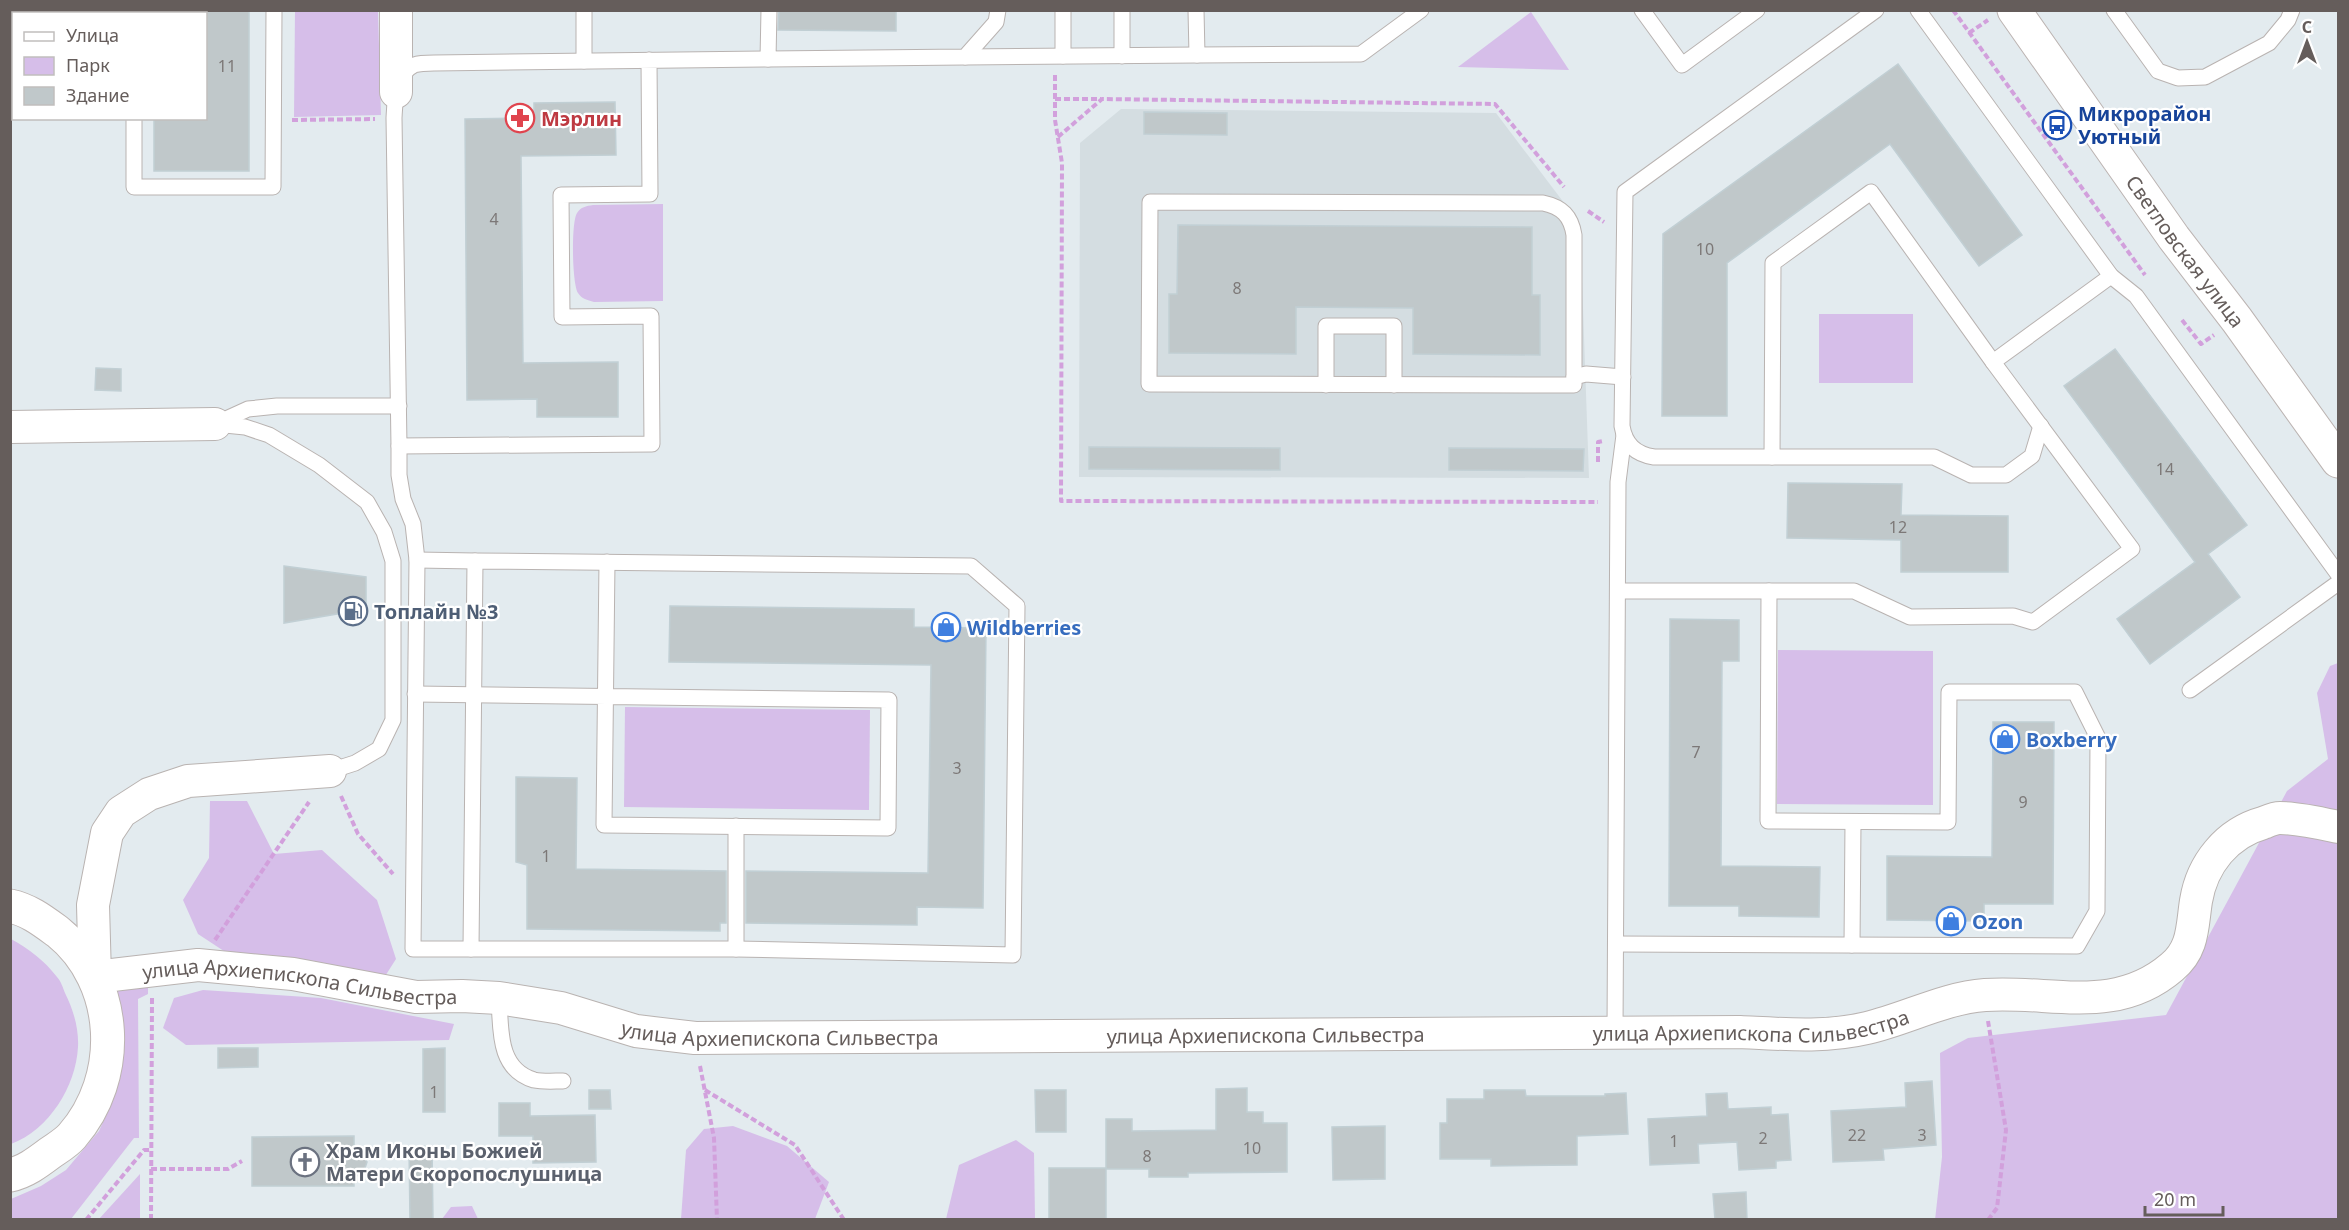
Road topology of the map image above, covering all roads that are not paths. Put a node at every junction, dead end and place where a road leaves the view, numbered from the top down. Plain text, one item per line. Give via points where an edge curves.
1 (274, 10) edge
2 (396, 10) edge
3 (584, 10) edge
4 (769, 10) edge
5 (998, 10) edge
6 (1062, 10) edge
7 (1122, 10) edge
8 (1196, 10) edge
9 (1421, 10) edge
10 (1642, 10) edge
11 (1757, 10) edge
12 (1876, 10) edge
13 (1918, 10) edge
14 (2014, 10) edge
15 (2114, 10) edge
16 (2292, 10) edge
17 (1197, 55) junction
18 (1063, 56) junction
19 (1122, 56) junction
20 (965, 57) junction
21 (768, 59) junction
22 (649, 60) junction
23 (584, 61) junction
24 (395, 105) junction
25 (134, 120) edge
26 (2111, 276) junction
27 (1993, 362) junction
28 (1574, 377) junction
29 (1623, 377) junction
30 (1326, 385) junction
31 (1394, 385) junction
32 (399, 406) junction
33 (215, 424) junction
34 (2041, 426) junction
35 (10, 428) edge
36 (1624, 435) junction
37 (399, 446) junction
38 (1772, 457) junction
39 (2338, 461) edge
40 (417, 560) junction
41 (475, 561) junction
42 (607, 562) junction
43 (2338, 574) edge
44 (2338, 583) edge
45 (1618, 591) junction
46 (1768, 591) junction
47 (2190, 690) dead end
48 (416, 694) junction
49 (474, 695) junction
50 (605, 696) junction
51 (330, 771) joint
52 (1853, 822) junction
53 (736, 826) junction
54 (2338, 826) edge
55 (14, 903) edge
56 (1616, 944) junction
57 (1852, 945) junction
58 (471, 949) junction
59 (736, 949) junction
60 (95, 977) junction
61 (500, 998) junction
62 (1616, 1033) junction
63 (563, 1081) dead end
64 (10, 1175) edge

1 - 25 lane via 273,187 134,187
2 - 24 street
3 - 23 lane
4 - 21 lane
5 - 20 lane via 996,22
6 - 18 lane
7 - 19 lane
8 - 17 lane
9 - 17 lane via 1361,54
10 - 11 lane via 1682,65
12 - 29 lane via 1625,192
13 - 26 lane
14 - 39 street, Светловская улица via 2174,238
15 - 16 lane via 2158,71 2178,78 2205,77 2270,43
17 - 19 lane
18 - 19 lane
18 - 20 lane
20 - 21 lane
21 - 22 lane
22 - 23 lane
22 - 37 lane via 650,194 561,195 562,317 651,316 652,444
23 - 24 lane via 415,65 404,75
24 - 32 lane
26 - 27 lane
26 - 43 lane via 2136,296
27 - 34 lane
27 - 38 lane via 1871,192 1773,263
28 - 29 lane
28 - 30 lane via 1574,235 1568,216 1553,205 1150,202 1149,384
28 - 31 lane via 1574,386
29 - 36 lane
30 - 31 lane
30 - 31 lane via 1326,326 1394,326
32 - 33 lane via 277,406 248,409
32 - 37 lane
33 - 35 street
33 - 51 lane via 245,427 269,435 319,465 367,502 384,532 393,561 393,720 379,748 355,763
34 - 38 lane via 2032,456 2006,476 1971,476 1934,457
34 - 46 lane via 2132,549 2033,622 2013,616 1910,617 1854,591
36 - 38 lane via 1635,451 1654,457
36 - 45 lane via 1618,482
37 - 40 lane via 399,476 413,524
40 - 41 lane
40 - 48 lane
41 - 42 lane
41 - 49 lane
42 - 50 lane
42 - 59 lane via 971,566 1017,606 1013,955
44 - 47 lane
45 - 46 lane
45 - 56 lane
46 - 52 lane via 1768,821
48 - 49 lane
48 - 58 lane via 413,949
49 - 50 lane
49 - 58 lane
50 - 53 lane via 604,825
50 - 53 lane via 889,700 888,828
51 - 60 street via 188,781 149,794 121,812 107,833 93,905
52 - 57 lane
52 - 57 lane via 1948,822 1948,692 2075,692 2098,738 2097,911 2077,946
53 - 59 lane
54 - 62 street, улица Архиепископа Сильвестра via 2278,818 2250,826 2226,842 2207,867 2196,900 2188,948 2174,967 2139,990 2108,997 1984,995 1940,1004 1866,1028 1805,1036
55 - 60 street via 71,943
56 - 57 lane
56 - 62 lane
58 - 59 lane
60 - 61 street, улица Архиепископа Сильвестра via 198,965 293,974 416,997
60 - 64 street via 108,1018 108,1061 95,1102 71,1137 34,1165
61 - 62 street, улица Архиепископа Сильвестра via 561,1008 636,1031 695,1038
61 - 63 lane via 502,1048 514,1068 534,1080

